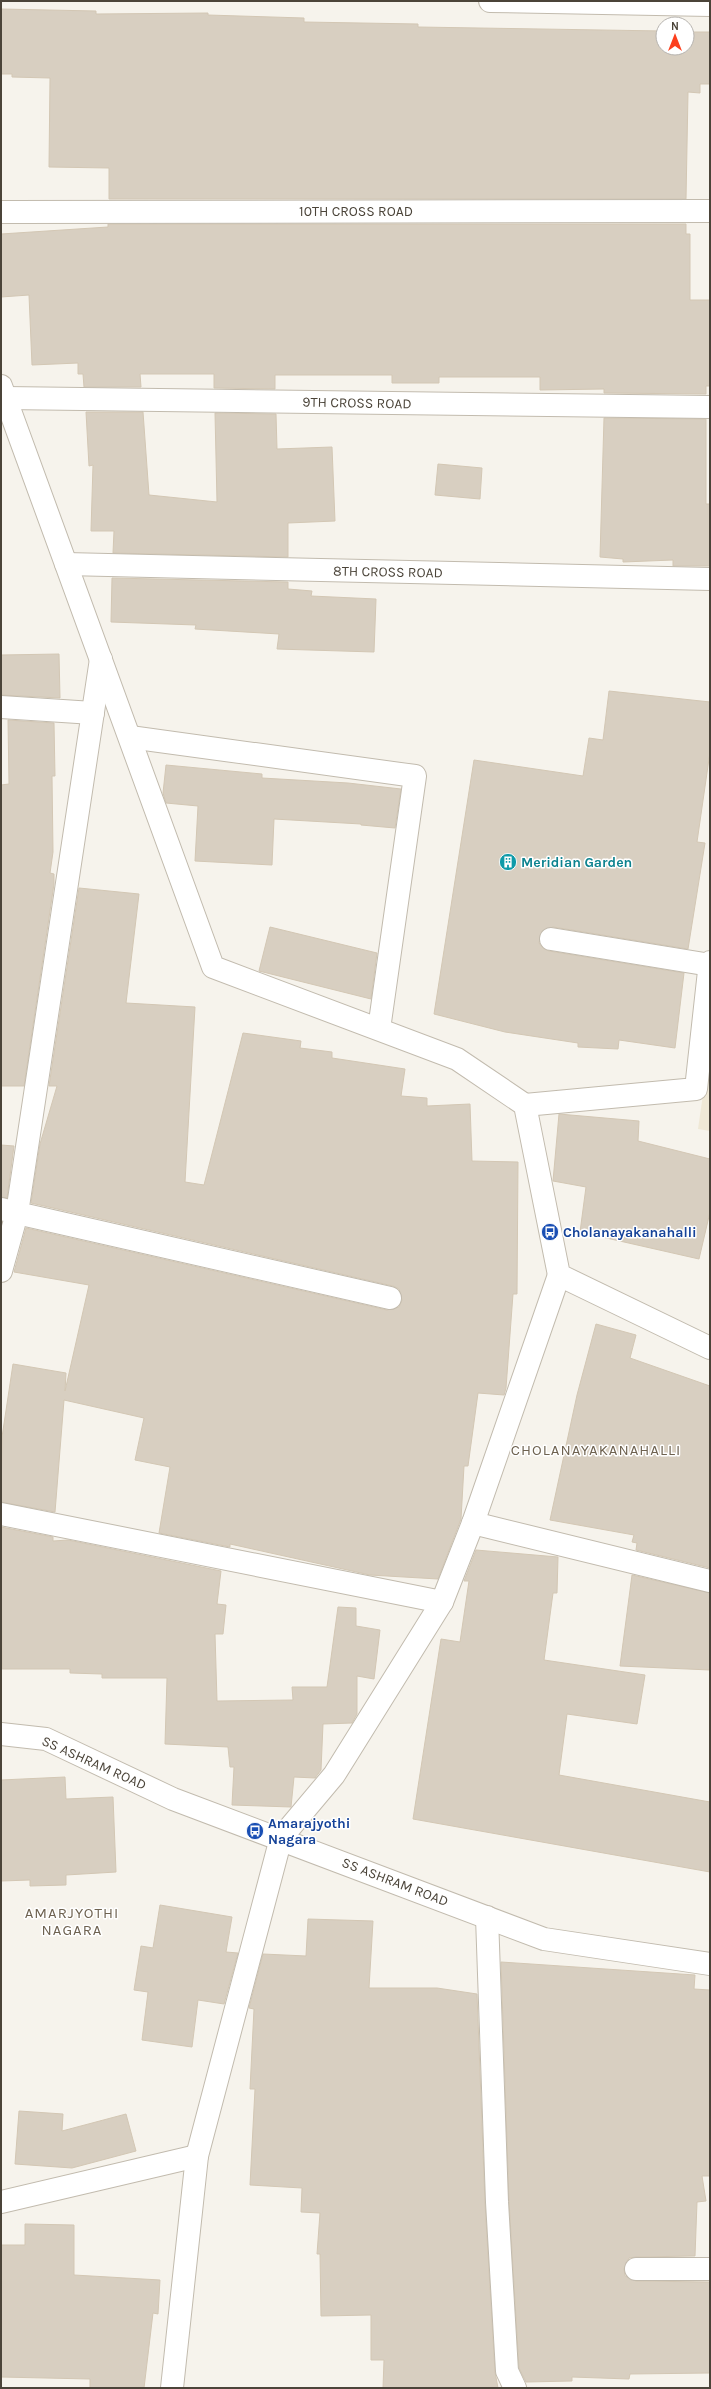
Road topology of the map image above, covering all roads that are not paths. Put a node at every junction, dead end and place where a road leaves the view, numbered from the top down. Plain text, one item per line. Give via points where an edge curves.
1 (490, 1) edge
2 (710, 5) edge
3 (710, 211) edge
4 (1, 212) edge
5 (3, 392) edge
6 (710, 408) edge
7 (66, 564) junction
8 (710, 579) edge
9 (101, 657) junction
10 (1, 707) edge
11 (92, 713) junction
12 (130, 737) junction
13 (551, 939) dead end
14 (710, 962) edge
15 (710, 965) edge
16 (379, 1029) junction
17 (525, 1105) junction
18 (9, 1211) edge
19 (1, 1271) edge
20 (559, 1275) junction
21 (390, 1298) dead end
22 (710, 1348) edge
23 (1, 1514) edge
24 (473, 1523) junction
25 (710, 1581) edge
26 (442, 1602) junction
27 (1, 1734) edge
28 (281, 1838) junction
29 (487, 1917) junction
30 (710, 1964) edge
31 (197, 2156) junction
32 (1, 2202) edge
33 (636, 2269) dead end
34 (710, 2269) edge
35 (172, 2388) edge
36 (515, 2388) edge

1 - 2 street
3 - 4 street, 10TH CROSS ROAD
5 - 6 street, 9TH CROSS ROAD
5 - 7 street
7 - 8 street, 8TH CROSS ROAD
7 - 9 street
9 - 11 street
9 - 12 street
10 - 11 street
11 - 18 street
12 - 16 street via 213,967
12 - 16 street via 414,776
13 - 15 street
14 - 15 street
15 - 17 street via 696,1089
16 - 17 street via 457,1059
17 - 20 street
18 - 19 street
18 - 21 street
20 - 22 street
20 - 24 street
23 - 26 street
24 - 25 street
24 - 26 street
26 - 28 street via 334,1775
27 - 28 street, SS ASHRAM ROAD via 46,1738 173,1799 255,1831
28 - 29 street, SS ASHRAM ROAD
28 - 31 street
29 - 30 street, SS ASHRAM ROAD via 544,1939
29 - 36 street via 497,2202 507,2371
31 - 32 street
31 - 35 street
33 - 34 street

